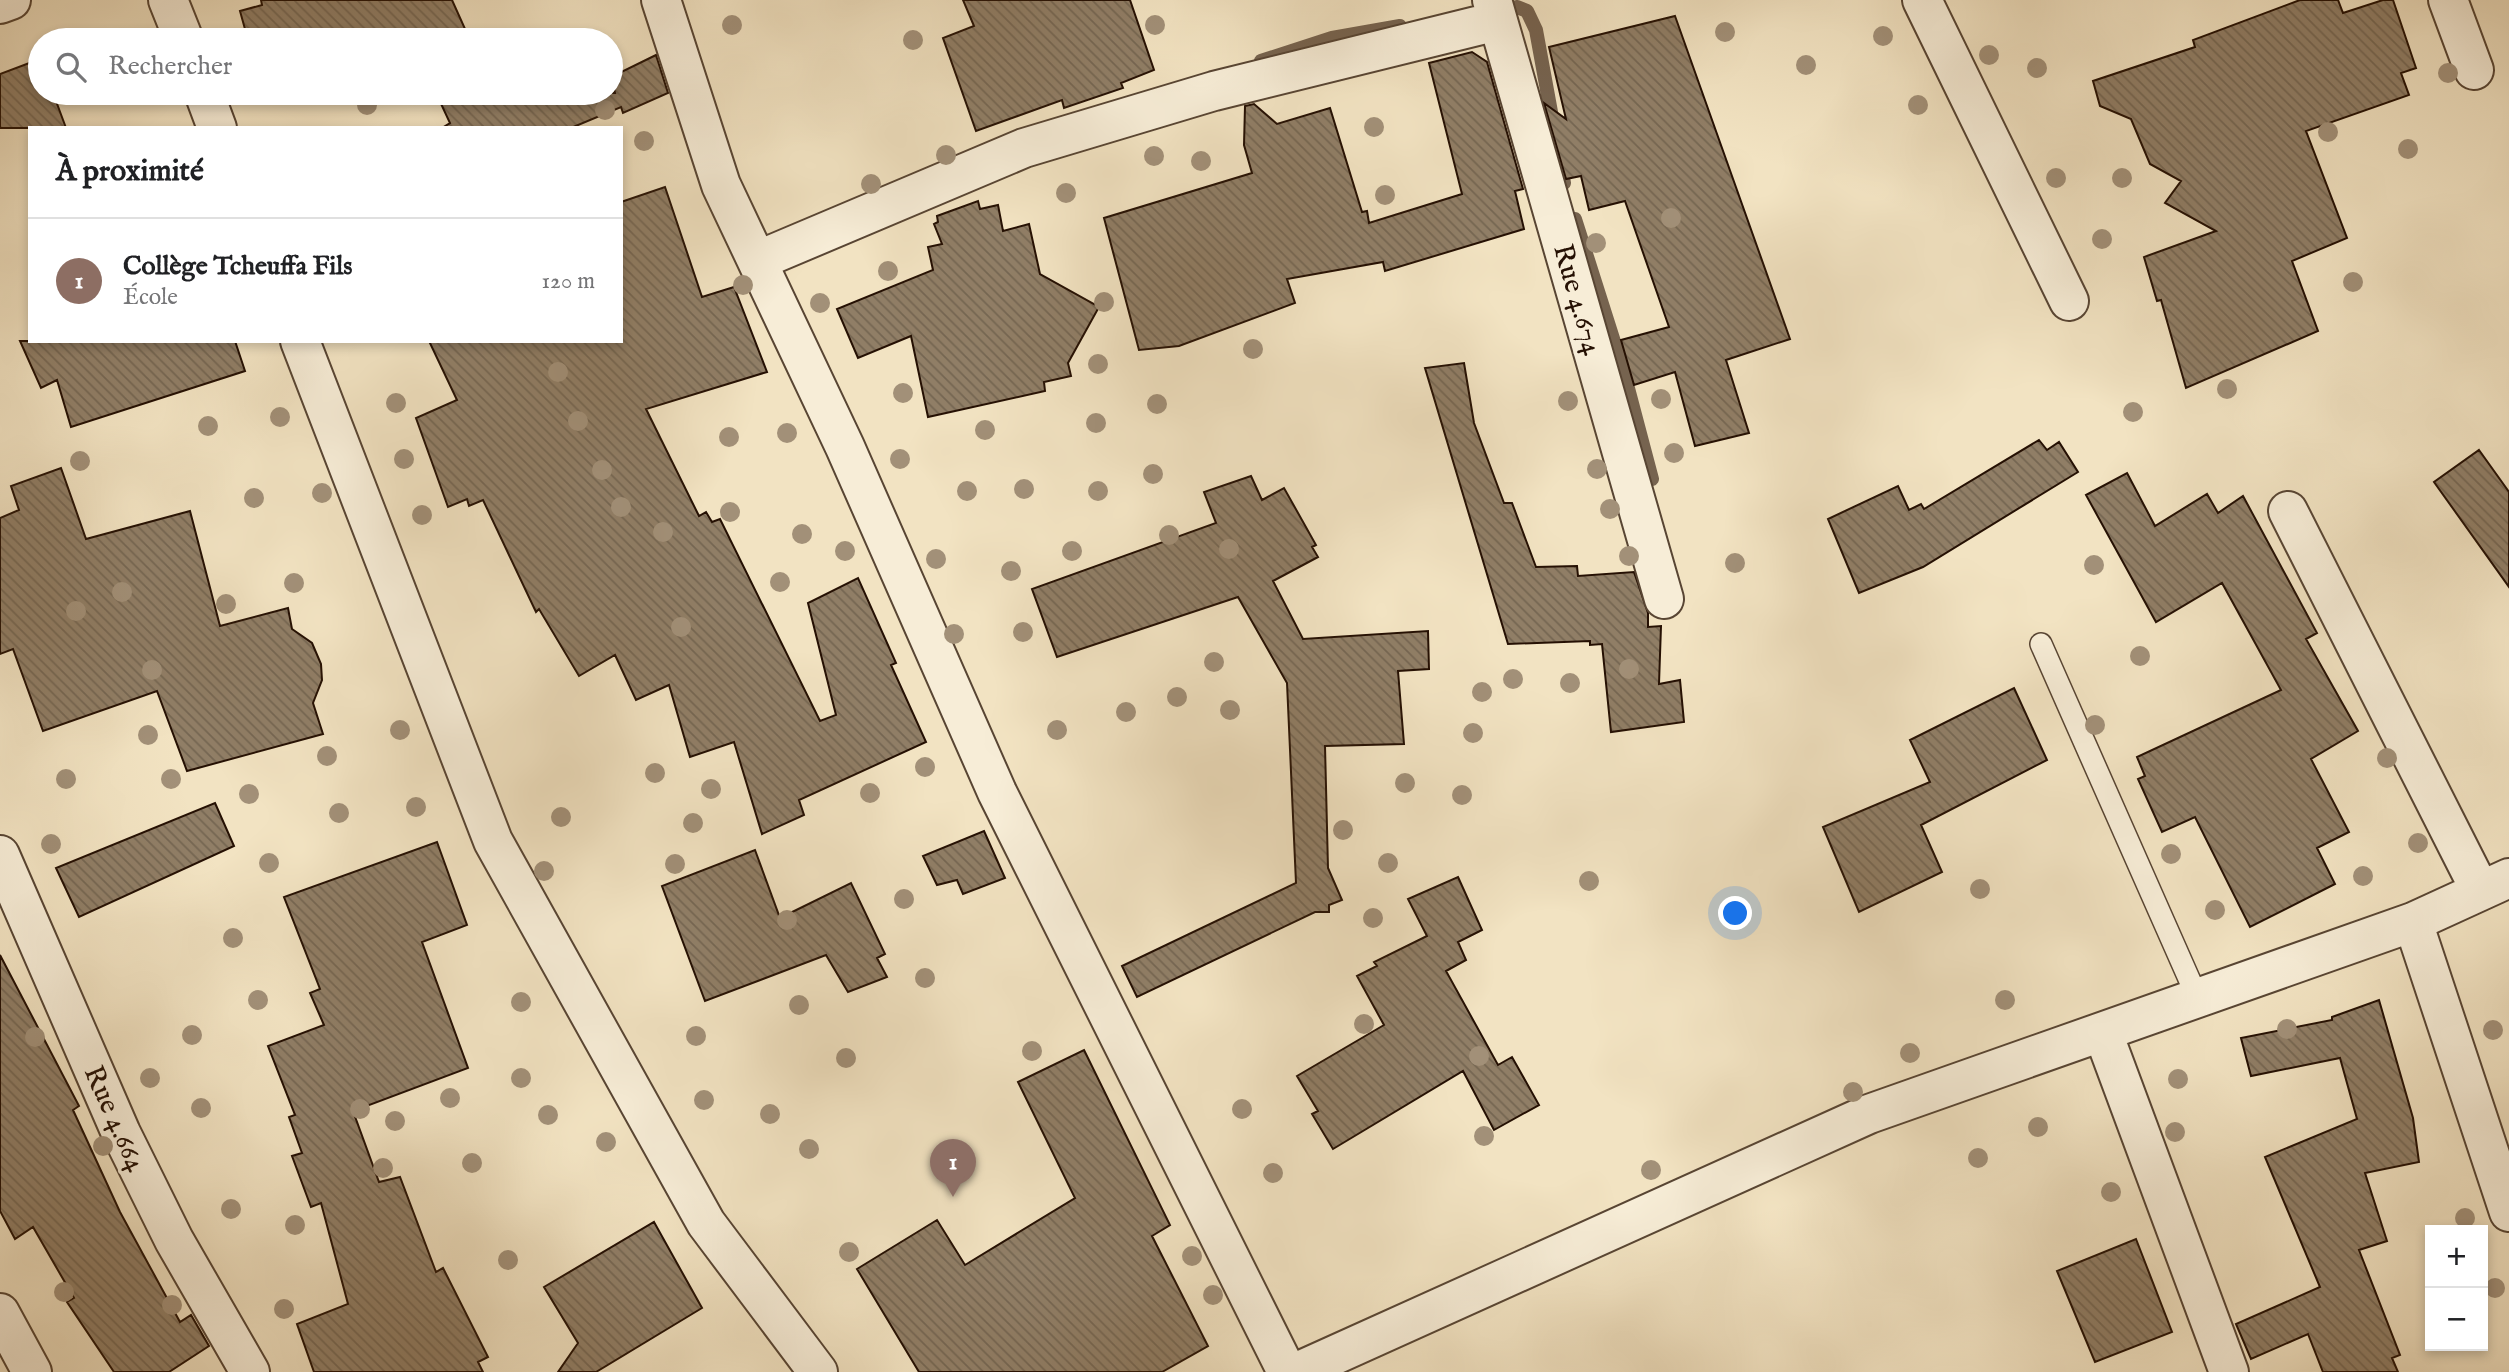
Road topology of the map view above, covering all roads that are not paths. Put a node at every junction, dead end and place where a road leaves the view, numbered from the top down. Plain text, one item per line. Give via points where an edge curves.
1 (11, 0) edge
2 (168, 0) edge
3 (662, 0) edge
4 (1922, 0) edge
5 (2448, 0) edge
6 (0, 4) edge
7 (1495, 10) edge
8 (179, 28) edge
9 (2474, 70) dead end
10 (208, 105) edge
11 (216, 126) edge
12 (759, 260) junction
13 (2069, 301) dead end
14 (301, 343) edge
15 (2288, 511) dead end
16 (1664, 599) dead end
17 (2042, 644) dead end
18 (0, 855) edge
19 (2495, 884) edge
20 (2413, 922) junction
21 (2198, 999) junction
22 (2103, 1033) junction
23 (2509, 1212) edge
24 (0, 1313) edge
25 (32, 1372) edge
26 (250, 1372) edge
27 (818, 1372) edge
28 (1287, 1372) edge
29 (1297, 1372) edge
30 (2229, 1372) edge

1 - 6 street
2 - 8 street
3 - 12 street via 721,185
4 - 13 street
5 - 9 street
7 - 12 street via 1024,148
7 - 16 street, Rue 4.674
10 - 11 street
12 - 28 street via 997,792
14 - 27 street via 493,841 706,1223
15 - 19 street
17 - 21 lane
18 - 26 street, Rue 4.664 via 121,1133 174,1240
19 - 20 street
20 - 21 street
20 - 23 street
21 - 22 street
22 - 29 street via 1869,1114
22 - 30 street
24 - 25 street

